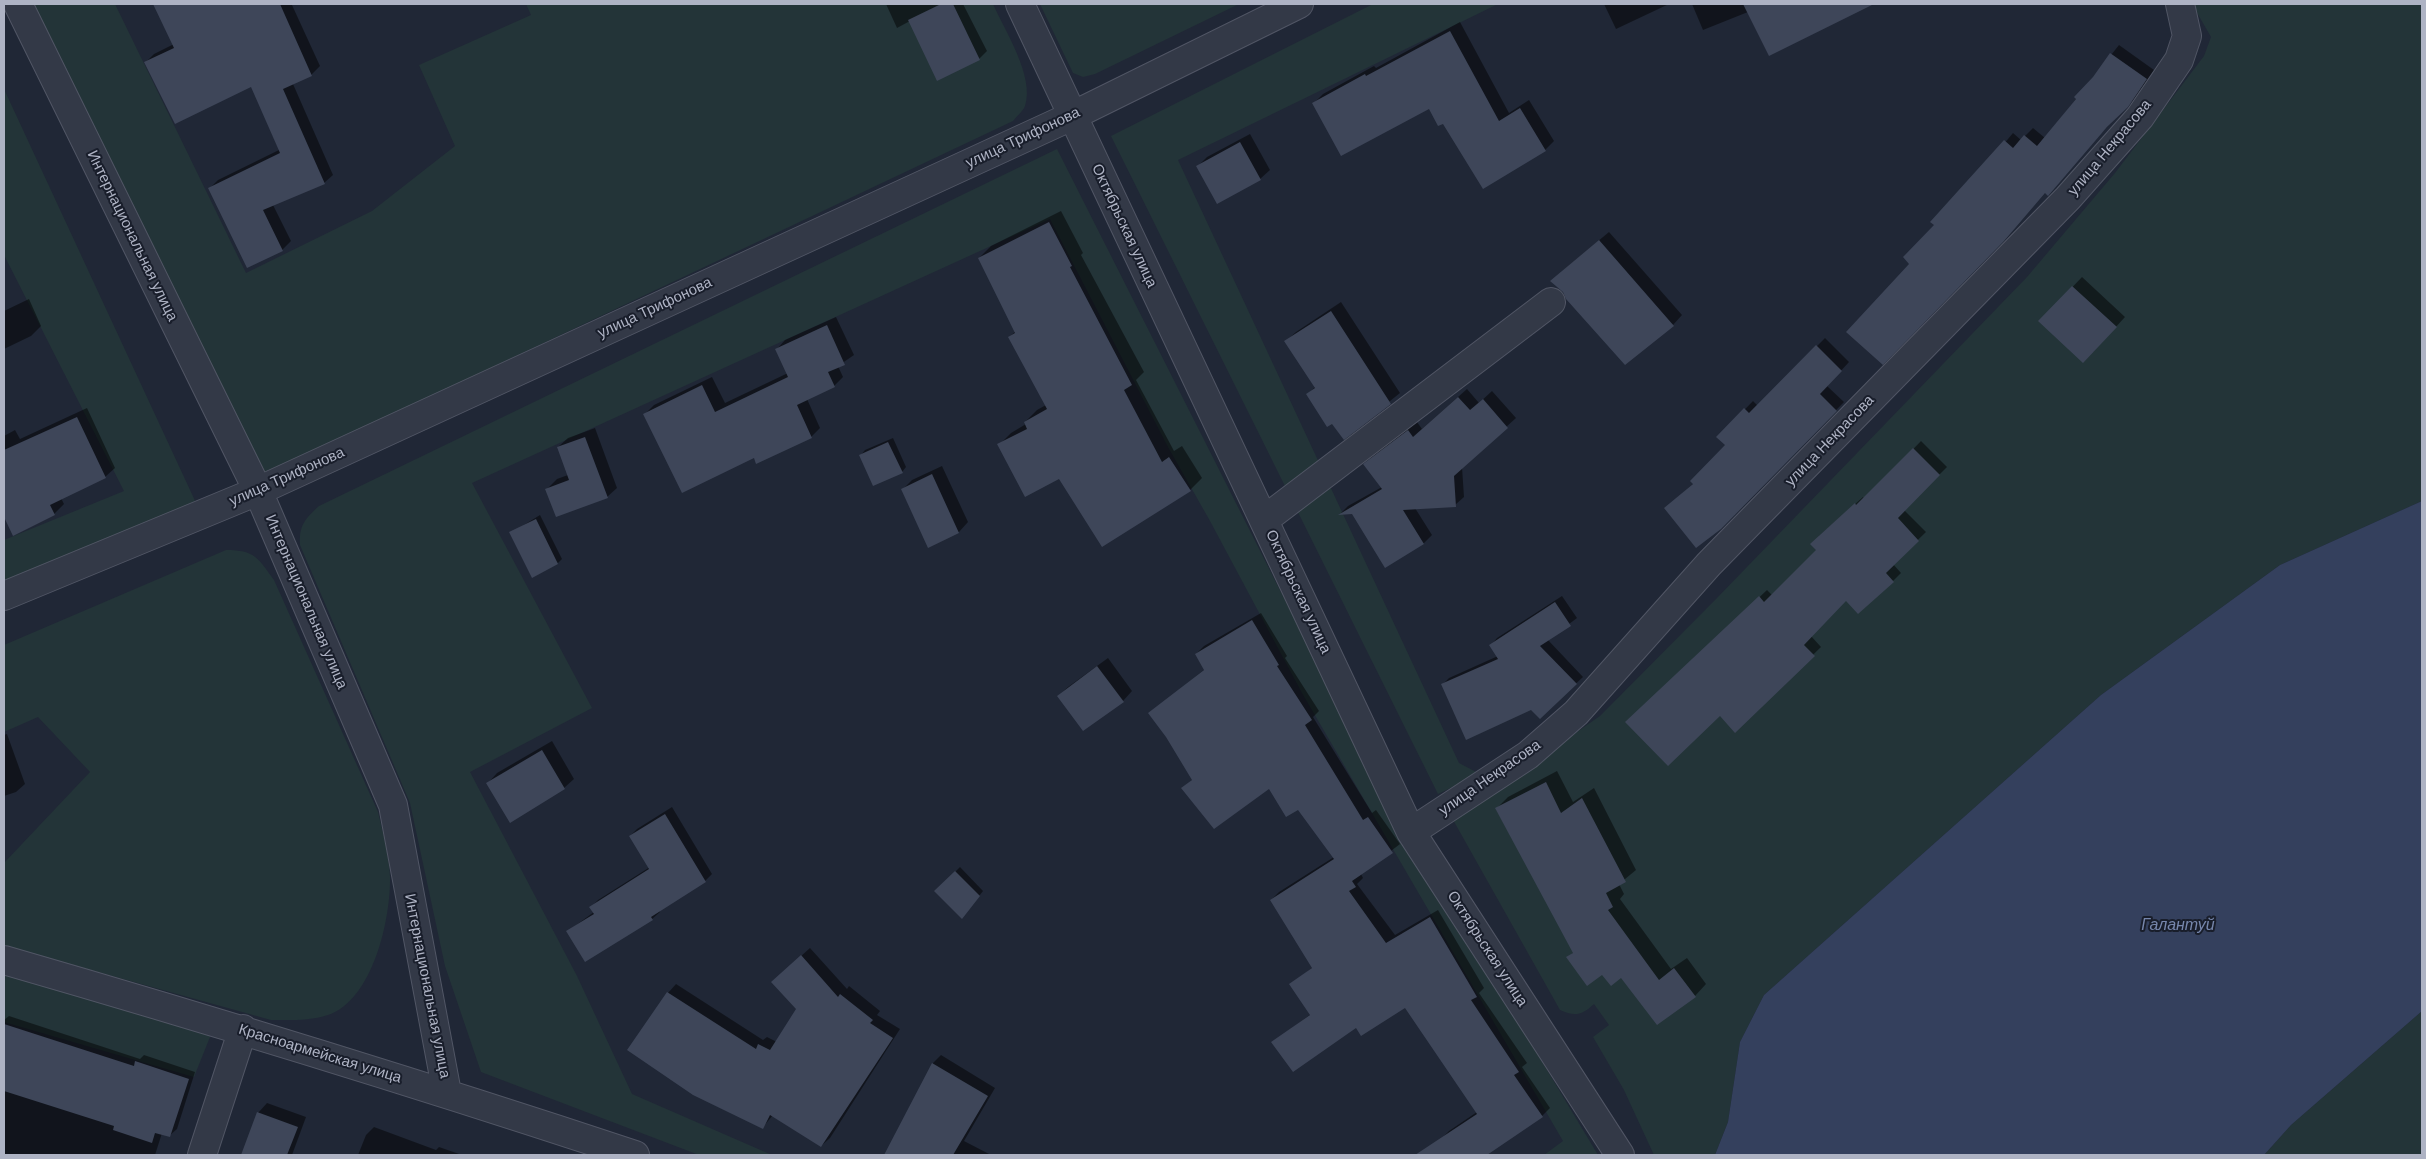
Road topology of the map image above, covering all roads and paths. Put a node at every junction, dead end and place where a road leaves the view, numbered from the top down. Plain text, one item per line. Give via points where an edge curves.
1 (18, 4) edge
2 (1020, 4) edge
3 (1299, 4) edge
4 (2180, 4) edge
5 (1072, 116) junction
6 (1550, 302) dead end
7 (258, 490) junction
8 (1264, 520) junction
9 (4, 596) edge
10 (1411, 832) junction
11 (4, 960) edge
12 (243, 1029) junction
13 (447, 1093) junction
14 (202, 1155) edge
15 (635, 1155) edge
16 (1620, 1155) edge

1 - 7 street, Интернациональная улица
2 - 5 street, Октябрьская улица
3 - 5 street, улица Трифонова
4 - 10 street, улица Некрасова via 2187,36 2179,60 2140,117 2068,198 1709,564 1576,713 1528,755
5 - 7 street, улица Трифонова
5 - 8 street, Октябрьская улица
6 - 8 street
7 - 9 street, улица Трифонова
7 - 13 street, Интернациональная улица via 393,805
8 - 10 street, Октябрьская улица
10 - 16 street, Октябрьская улица
11 - 12 street, Красноармейская улица
12 - 13 street, Красноармейская улица
12 - 14 street
13 - 15 street, Красноармейская улица

